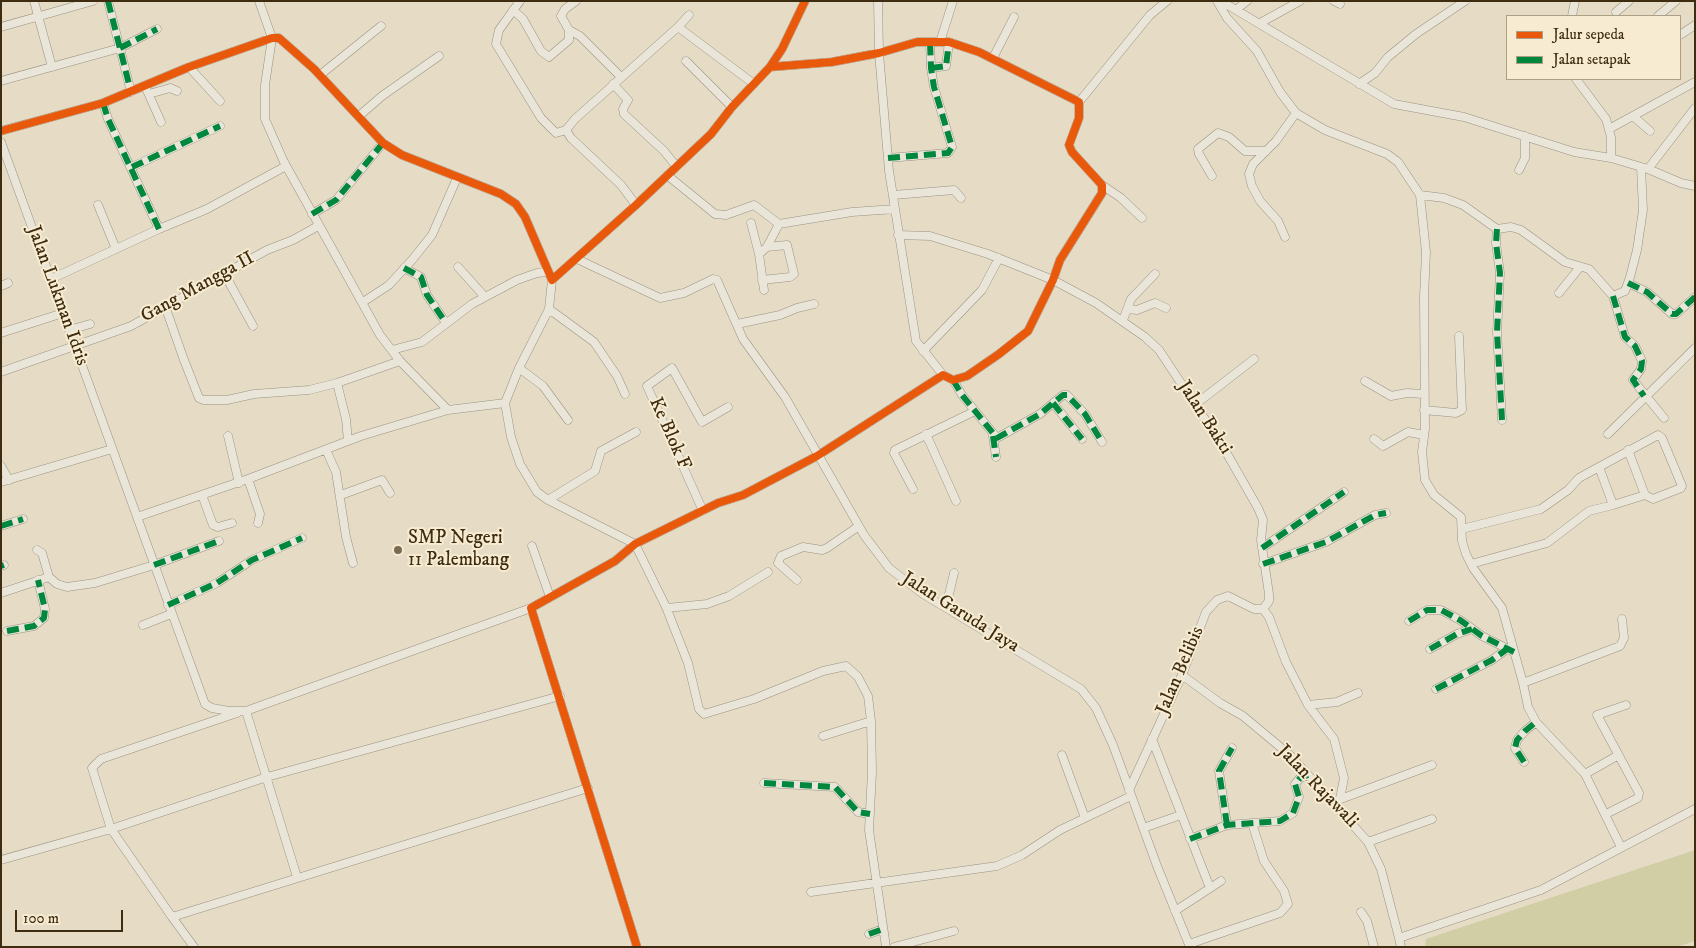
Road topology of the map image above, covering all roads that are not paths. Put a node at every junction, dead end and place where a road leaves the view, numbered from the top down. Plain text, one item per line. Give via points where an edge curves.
1 (34, 1) edge
2 (93, 1) edge
3 (108, 1) edge
4 (260, 1) edge
5 (520, 1) edge
6 (576, 1) edge
7 (804, 1) edge
8 (878, 1) edge
9 (953, 1) edge
10 (1167, 1) edge
11 (1216, 1) edge
12 (1221, 1) edge
13 (1247, 1) edge
14 (1300, 1) edge
15 (1465, 1) edge
16 (1575, 1) edge
17 (1629, 1) edge
18 (1676, 1) edge
19 (1237, 9) junction
20 (513, 10) junction
21 (1616, 12) dead end
22 (690, 15) dead end
23 (1572, 15) edge
24 (1659, 15) edge
25 (38, 16) junction
26 (1014, 17) dead end
27 (1260, 23) junction
28 (1695, 25) edge
29 (381, 26) dead end
30 (1, 27) edge
31 (678, 27) junction
32 (157, 29) dead end
33 (569, 30) junction
34 (1681, 34) edge
35 (272, 38) junction
36 (930, 42) junction
37 (940, 42) junction
38 (949, 42) junction
39 (120, 48) junction
40 (879, 53) junction
41 (439, 56) dead end
42 (993, 58) junction
43 (686, 62) dead end
44 (189, 67) junction
45 (770, 67) junction
46 (52, 68) junction
47 (930, 68) junction
48 (320, 75) junction
49 (621, 77) junction
50 (1577, 80) edge
51 (1, 81) edge
52 (1695, 82) edge
53 (613, 84) junction
54 (754, 84) junction
55 (1359, 84) junction
56 (145, 86) junction
57 (177, 91) dead end
58 (131, 92) junction
59 (149, 94) junction
60 (220, 101) dead end
61 (1079, 102) junction
62 (103, 103) junction
63 (732, 107) junction
64 (1695, 108) edge
65 (1296, 113) junction
66 (359, 116) junction
67 (1633, 116) junction
68 (161, 122) dead end
69 (220, 126) dead end
70 (1609, 129) junction
71 (566, 130) junction
72 (1, 131) edge
73 (1650, 131) dead end
74 (1525, 136) junction
75 (384, 143) junction
76 (2, 144) edge
77 (1266, 151) junction
78 (888, 158) junction
79 (1611, 158) junction
80 (10, 166) junction
81 (286, 166) junction
82 (676, 166) junction
83 (132, 167) junction
84 (1, 168) edge
85 (1645, 168) junction
86 (1519, 170) dead end
87 (667, 175) junction
88 (1212, 176) dead end
89 (457, 178) junction
90 (1102, 185) junction
91 (1695, 186) edge
92 (893, 195) junction
93 (1420, 196) junction
94 (960, 198) dead end
95 (98, 205) dead end
96 (636, 205) junction
97 (894, 209) junction
98 (312, 214) junction
99 (1142, 218) dead end
100 (751, 223) dead end
101 (779, 224) junction
102 (318, 226) junction
103 (159, 229) junction
104 (1497, 229) junction
105 (898, 235) junction
106 (1284, 237) dead end
107 (767, 247) junction
108 (116, 250) junction
109 (759, 254) junction
110 (998, 258) junction
111 (577, 259) junction
112 (458, 267) dead end
113 (1580, 267) junction
114 (404, 268) junction
115 (224, 273) junction
116 (1155, 274) dead end
117 (550, 276) junction
118 (51, 279) junction
119 (762, 280) junction
120 (1053, 280) junction
121 (1628, 282) junction
122 (764, 290) dead end
123 (1559, 293) dead end
124 (1613, 296) junction
125 (1695, 296) edge
126 (486, 297) junction
127 (363, 302) junction
128 (814, 304) dead end
129 (165, 306) junction
130 (1166, 308) dead end
131 (549, 309) junction
132 (1128, 309) junction
133 (63, 314) junction
134 (1122, 320) junction
135 (90, 324) dead end
136 (446, 324) junction
137 (737, 324) junction
138 (253, 326) dead end
139 (69, 330) junction
140 (1, 333) edge
141 (1459, 336) dead end
142 (75, 345) junction
143 (1695, 348) edge
144 (392, 350) junction
145 (923, 351) junction
146 (1254, 359) dead end
147 (400, 361) junction
148 (519, 368) junction
149 (1, 372) edge
150 (943, 374) junction
151 (953, 380) junction
152 (1365, 381) dead end
153 (337, 383) junction
154 (625, 394) dead end
155 (1424, 394) junction
156 (1644, 396) junction
157 (505, 403) junction
158 (1053, 403) junction
159 (1196, 404) junction
160 (728, 406) dead end
161 (448, 410) junction
162 (1424, 410) junction
163 (975, 411) junction
164 (1664, 418) dead end
165 (568, 420) dead end
166 (1502, 420) dead end
167 (636, 432) dead end
168 (926, 434) junction
169 (1608, 434) dead end
170 (1424, 435) junction
171 (228, 436) dead end
172 (993, 436) junction
173 (1374, 439) dead end
174 (1082, 440) dead end
175 (348, 441) junction
176 (1102, 442) dead end
177 (112, 449) junction
178 (326, 450) junction
179 (1628, 450) junction
180 (817, 456) junction
181 (996, 457) dead end
182 (1, 466) edge
183 (1599, 466) junction
184 (248, 480) junction
185 (5, 481) edge
186 (239, 483) junction
187 (913, 489) dead end
188 (1344, 492) dead end
189 (390, 493) dead end
190 (202, 495) junction
191 (341, 495) junction
192 (1645, 495) junction
193 (548, 500) junction
194 (956, 501) dead end
195 (1613, 505) junction
196 (703, 511) junction
197 (1386, 513) dead end
198 (138, 517) junction
199 (23, 519) dead end
200 (258, 522) dead end
201 (232, 523) dead end
202 (1, 526) edge
203 (859, 526) junction
204 (1462, 528) junction
205 (302, 538) dead end
206 (219, 541) dead end
207 (635, 544) junction
208 (532, 546) dead end
209 (1262, 548) junction
210 (37, 550) dead end
211 (353, 563) dead end
212 (1263, 564) junction
213 (1471, 564) junction
214 (154, 565) junction
215 (768, 572) dead end
216 (954, 573) dead end
217 (49, 577) junction
218 (38, 580) junction
219 (796, 580) dead end
220 (1, 593) edge
221 (550, 597) junction
222 (168, 605) junction
223 (946, 607) junction
224 (531, 608) junction
225 (666, 608) junction
226 (1263, 609) junction
227 (171, 614) junction
228 (1622, 619) dead end
229 (1409, 621) dead end
230 (143, 625) dead end
231 (1472, 629) junction
232 (7, 631) dead end
233 (1430, 649) dead end
234 (1511, 651) junction
235 (1182, 675) junction
236 (1523, 683) junction
237 (1436, 689) dead end
238 (1358, 693) dead end
239 (560, 696) junction
240 (1308, 705) junction
241 (1626, 705) dead end
242 (243, 712) junction
243 (871, 721) junction
244 (1536, 722) junction
245 (823, 736) dead end
246 (1152, 739) junction
247 (1232, 748) dead end
248 (1062, 755) dead end
249 (1617, 756) junction
250 (1524, 762) dead end
251 (1432, 766) dead end
252 (1585, 774) junction
253 (1308, 775) junction
254 (268, 777) junction
255 (764, 783) dead end
256 (588, 788) junction
257 (1130, 793) junction
258 (1337, 801) junction
259 (1695, 809) edge
260 (870, 814) junction
261 (1181, 814) junction
262 (1606, 814) junction
263 (1084, 818) junction
264 (1432, 819) dead end
265 (1252, 823) junction
266 (1226, 825) junction
267 (1144, 828) junction
268 (111, 829) junction
269 (1190, 840) junction
270 (1368, 842) junction
271 (1621, 847) junction
272 (1, 860) edge
273 (297, 877) junction
274 (1221, 881) dead end
275 (876, 883) junction
276 (1210, 888) junction
277 (811, 892) dead end
278 (1175, 911) junction
279 (1361, 912) dead end
280 (172, 916) junction
281 (883, 929) junction
282 (954, 931) dead end
283 (869, 934) dead end
284 (1399, 938) junction
285 (1189, 946) edge
286 (194, 947) edge
287 (637, 947) edge
288 (886, 947) edge
289 (894, 947) edge
290 (1374, 947) edge
291 (1401, 947) edge

1 - 25 street
2 - 25 street
3 - 39 street
4 - 35 street
5 - 20 street
6 - 33 street via 561,16
7 - 45 street
8 - 40 street
9 - 37 street
10 - 61 street via 1150,16
11 - 65 street via 1257,51
12 - 19 street
13 - 19 street
14 - 27 street
15 - 55 street via 1416,34
16 - 23 street
17 - 21 street
18 - 24 street
19 - 27 street
20 - 33 street via 523,19 547,57 566,43 570,37
20 - 71 street via 499,30 496,44 541,118 556,133
22 - 31 street
25 - 30 street
25 - 46 street
26 - 42 street
27 - 55 street
28 - 34 street
29 - 48 street
31 - 49 street
31 - 54 street
32 - 39 street
33 - 49 street via 584,40
35 - 44 street
35 - 48 street via 285,42
35 - 81 street via 265,85 265,120
36 - 37 street
36 - 40 street via 917,42
36 - 47 street
37 - 38 street
38 - 42 street
38 - 47 street via 946,66
39 - 46 street
39 - 58 street
40 - 45 street via 832,62
40 - 78 street
41 - 66 street
42 - 61 street
43 - 63 street
44 - 56 street
44 - 60 street
45 - 54 street
46 - 51 street
47 - 78 street via 952,148 948,153
48 - 66 street
49 - 53 street
50 - 70 street via 1606,119
52 - 67 street
53 - 71 street
53 - 82 street via 629,101 623,109 624,114
54 - 63 street
55 - 74 street via 1394,104 1464,117
56 - 58 street
56 - 59 street
57 - 59 street via 170,88
58 - 62 street
59 - 68 street
61 - 90 street via 1079,118 1069,145
62 - 72 street
62 - 83 street
63 - 82 street via 711,134
64 - 85 street
65 - 77 street
65 - 93 street via 1325,130 1387,154 1398,162
66 - 75 street
67 - 70 street
67 - 73 street
69 - 83 street
70 - 79 street
71 - 96 street via 570,138 621,185
74 - 79 street via 1574,152
74 - 86 street via 1525,158
75 - 89 street via 402,155
75 - 98 street via 336,200
76 - 80 street, Jalan Lukman Idris
77 - 88 street via 1245,151 1218,132 1198,149
77 - 106 street via 1253,164 1249,174 1260,201 1278,221
78 - 92 street
79 - 85 street
80 - 84 street
80 - 118 street, Jalan Lukman Idris
81 - 98 street
81 - 103 street via 207,209
82 - 87 street
83 - 103 street
85 - 91 street
85 - 121 street via 1643,210
87 - 96 street
87 - 101 street via 715,214 726,215 754,205
89 - 114 street via 432,236
89 - 117 street via 501,194 516,204 525,217
90 - 99 street
90 - 120 street via 1102,193 1060,260
92 - 94 street via 954,190
92 - 97 street
93 - 104 street via 1444,198 1463,205
93 - 155 street via 1426,252
95 - 108 street
96 - 111 street
97 - 101 street
97 - 105 street
98 - 102 street
100 - 109 street
101 - 107 street
102 - 115 street, Gang Mangga II
102 - 127 street
103 - 108 street
104 - 113 street via 1511,227 1521,230 1565,262
104 - 166 street via 1500,273 1496,332
105 - 110 street, Jalan Bakti via 930,236
105 - 145 street via 916,340
107 - 109 street
107 - 119 street via 787,245 794,274
108 - 118 street
109 - 119 street
110 - 120 street, Jalan Bakti
110 - 145 street via 982,290
111 - 117 street
111 - 137 street, Jalan Garuda Jaya via 660,298 716,279
112 - 126 street
113 - 123 street
113 - 124 street via 1589,269
114 - 127 street via 388,285
114 - 136 street via 421,277
115 - 129 street, Gang Mangga II
115 - 138 street
116 - 132 street via 1131,299
117 - 126 street via 537,273
117 - 131 street
118 - 133 street, Jalan Lukman Idris
119 - 122 street
120 - 134 street, Jalan Bakti
120 - 151 street via 1028,331 967,376
121 - 124 street via 1625,290
121 - 125 street via 1641,288 1672,314
124 - 156 street via 1625,337 1635,346 1642,360 1633,380
126 - 136 street
127 - 144 street via 380,335
128 - 137 street
129 - 142 street, Gang Mangga II via 131,326
129 - 153 street via 190,376 199,398 203,400 308,390
130 - 132 street via 1155,303 1137,310
131 - 148 street
131 - 154 street via 594,342
132 - 134 street
133 - 139 street, Jalan Lukman Idris
133 - 140 street
134 - 159 street, Jalan Bakti via 1159,350
135 - 139 street
136 - 144 street via 422,342
137 - 180 street, Jalan Garuda Jaya via 751,351 785,397
139 - 142 street, Jalan Lukman Idris
141 - 162 street via 1462,410 1456,413
142 - 149 street, Gang Mangga II
142 - 177 street, Jalan Lukman Idris
143 - 156 street
144 - 147 street
145 - 150 street
146 - 159 street
147 - 153 street
147 - 161 street
148 - 157 street
148 - 165 street via 543,386
150 - 151 street
150 - 180 street
151 - 163 street
152 - 155 street via 1391,396
153 - 175 street
155 - 162 street
156 - 164 street
156 - 169 street
157 - 161 street
157 - 193 street via 520,464 537,492
158 - 172 street via 1004,437
158 - 174 street
158 - 176 street via 1063,395 1071,398
159 - 209 street, Jalan Bakti via 1258,508 1263,520
160 - 196 street, Ke Blok F via 702,422 672,368 647,386
161 - 175 street
162 - 170 street
163 - 168 street
163 - 172 street
167 - 193 street via 601,451 595,471
168 - 187 street via 898,447 894,453
168 - 194 street
170 - 173 street via 1408,432 1383,446
170 - 204 street via 1425,480 1434,495 1461,517
171 - 186 street
172 - 181 street
175 - 178 street
177 - 185 street
177 - 198 street, Jalan Lukman Idris
178 - 184 street
178 - 191 street via 336,472
179 - 183 street
179 - 192 street
179 - 192 street via 1658,435 1682,486 1653,499
180 - 196 street via 743,495
180 - 203 street, Jalan Garuda Jaya
182 - 185 street
183 - 195 street
183 - 204 street via 1541,509
184 - 186 street
184 - 200 street via 260,514
186 - 190 street
188 - 209 street
189 - 191 street via 382,480
190 - 198 street
190 - 201 street via 213,525 218,527
191 - 211 street
192 - 195 street
193 - 207 street
195 - 213 street via 1589,511 1547,543
196 - 207 street
197 - 212 street via 1375,515 1326,542
198 - 214 street, Jalan Lukman Idris
199 - 202 street
203 - 219 street via 822,550 803,547 781,556 778,563
203 - 223 street, Jalan Garuda Jaya via 889,568
204 - 213 street via 1462,541
205 - 222 street via 252,560 217,584
206 - 214 street
207 - 221 street via 615,560
207 - 225 street
208 - 221 street
209 - 212 street, Jalan Bakti
210 - 217 street via 42,553
212 - 226 street, Jalan Bakti via 1269,600
213 - 234 street via 1502,608
214 - 217 street via 95,583 67,587
214 - 222 street, Jalan Lukman Idris
215 - 225 street via 729,596 707,604
216 - 223 street
217 - 218 street
218 - 220 street
218 - 232 street via 46,609 44,618 34,626
221 - 224 street
222 - 227 street, Jalan Lukman Idris
223 - 257 street, Jalan Garuda Jaya via 1081,689 1096,708
224 - 239 street
224 - 242 street
225 - 243 street via 688,663 699,709 704,714 754,699 823,671 846,666 858,677 868,696
226 - 235 street, Jalan Belibis via 1254,609 1228,596 1218,600 1206,612
226 - 240 street
227 - 230 street
227 - 242 street, Jalan Lukman Idris via 205,704
228 - 236 street via 1624,638 1620,646
229 - 231 street via 1427,610 1441,610
231 - 233 street
231 - 234 street
234 - 236 street
234 - 237 street
235 - 246 street, Jalan Belibis
235 - 253 street, Jalan Rajawali via 1243,716 1291,756
236 - 244 street via 1528,707
238 - 240 street via 1337,702
239 - 254 street
239 - 256 street
240 - 258 street via 1334,739 1340,757 1344,778
241 - 249 street via 1597,715
242 - 254 street
242 - 268 street via 96,761 92,768
243 - 245 street
243 - 260 street
244 - 250 street via 1514,748
244 - 252 street
246 - 257 street, Jalan Belibis
246 - 261 street
247 - 266 street via 1219,771
248 - 263 street
249 - 252 street
249 - 262 street via 1639,793 1638,798
251 - 258 street
252 - 262 street
253 - 258 street, Jalan Rajawali
253 - 265 street via 1295,784 1299,797 1293,813 1280,821
254 - 268 street
254 - 273 street
255 - 260 street via 835,787 858,812
256 - 273 street
256 - 287 street
257 - 263 street
257 - 267 street, Jalan Garuda Jaya
258 - 270 street, Jalan Rajawali
259 - 271 street
260 - 275 street
261 - 267 street
261 - 269 street
262 - 271 street
263 - 275 street via 1022,855 996,866
264 - 270 street
265 - 266 street
265 - 285 street via 1264,861 1284,891 1288,904 1280,913
266 - 269 street
267 - 278 street, Jalan Garuda Jaya
268 - 272 street
268 - 280 street
269 - 276 street
270 - 284 street, Jalan Rajawali via 1381,869
271 - 284 street via 1541,890
273 - 280 street
274 - 276 street
275 - 277 street
275 - 281 street
276 - 278 street
278 - 285 street, Jalan Garuda Jaya
279 - 290 street
280 - 286 street
281 - 283 street
281 - 288 street
282 - 289 street
284 - 291 street, Jalan Rajawali

